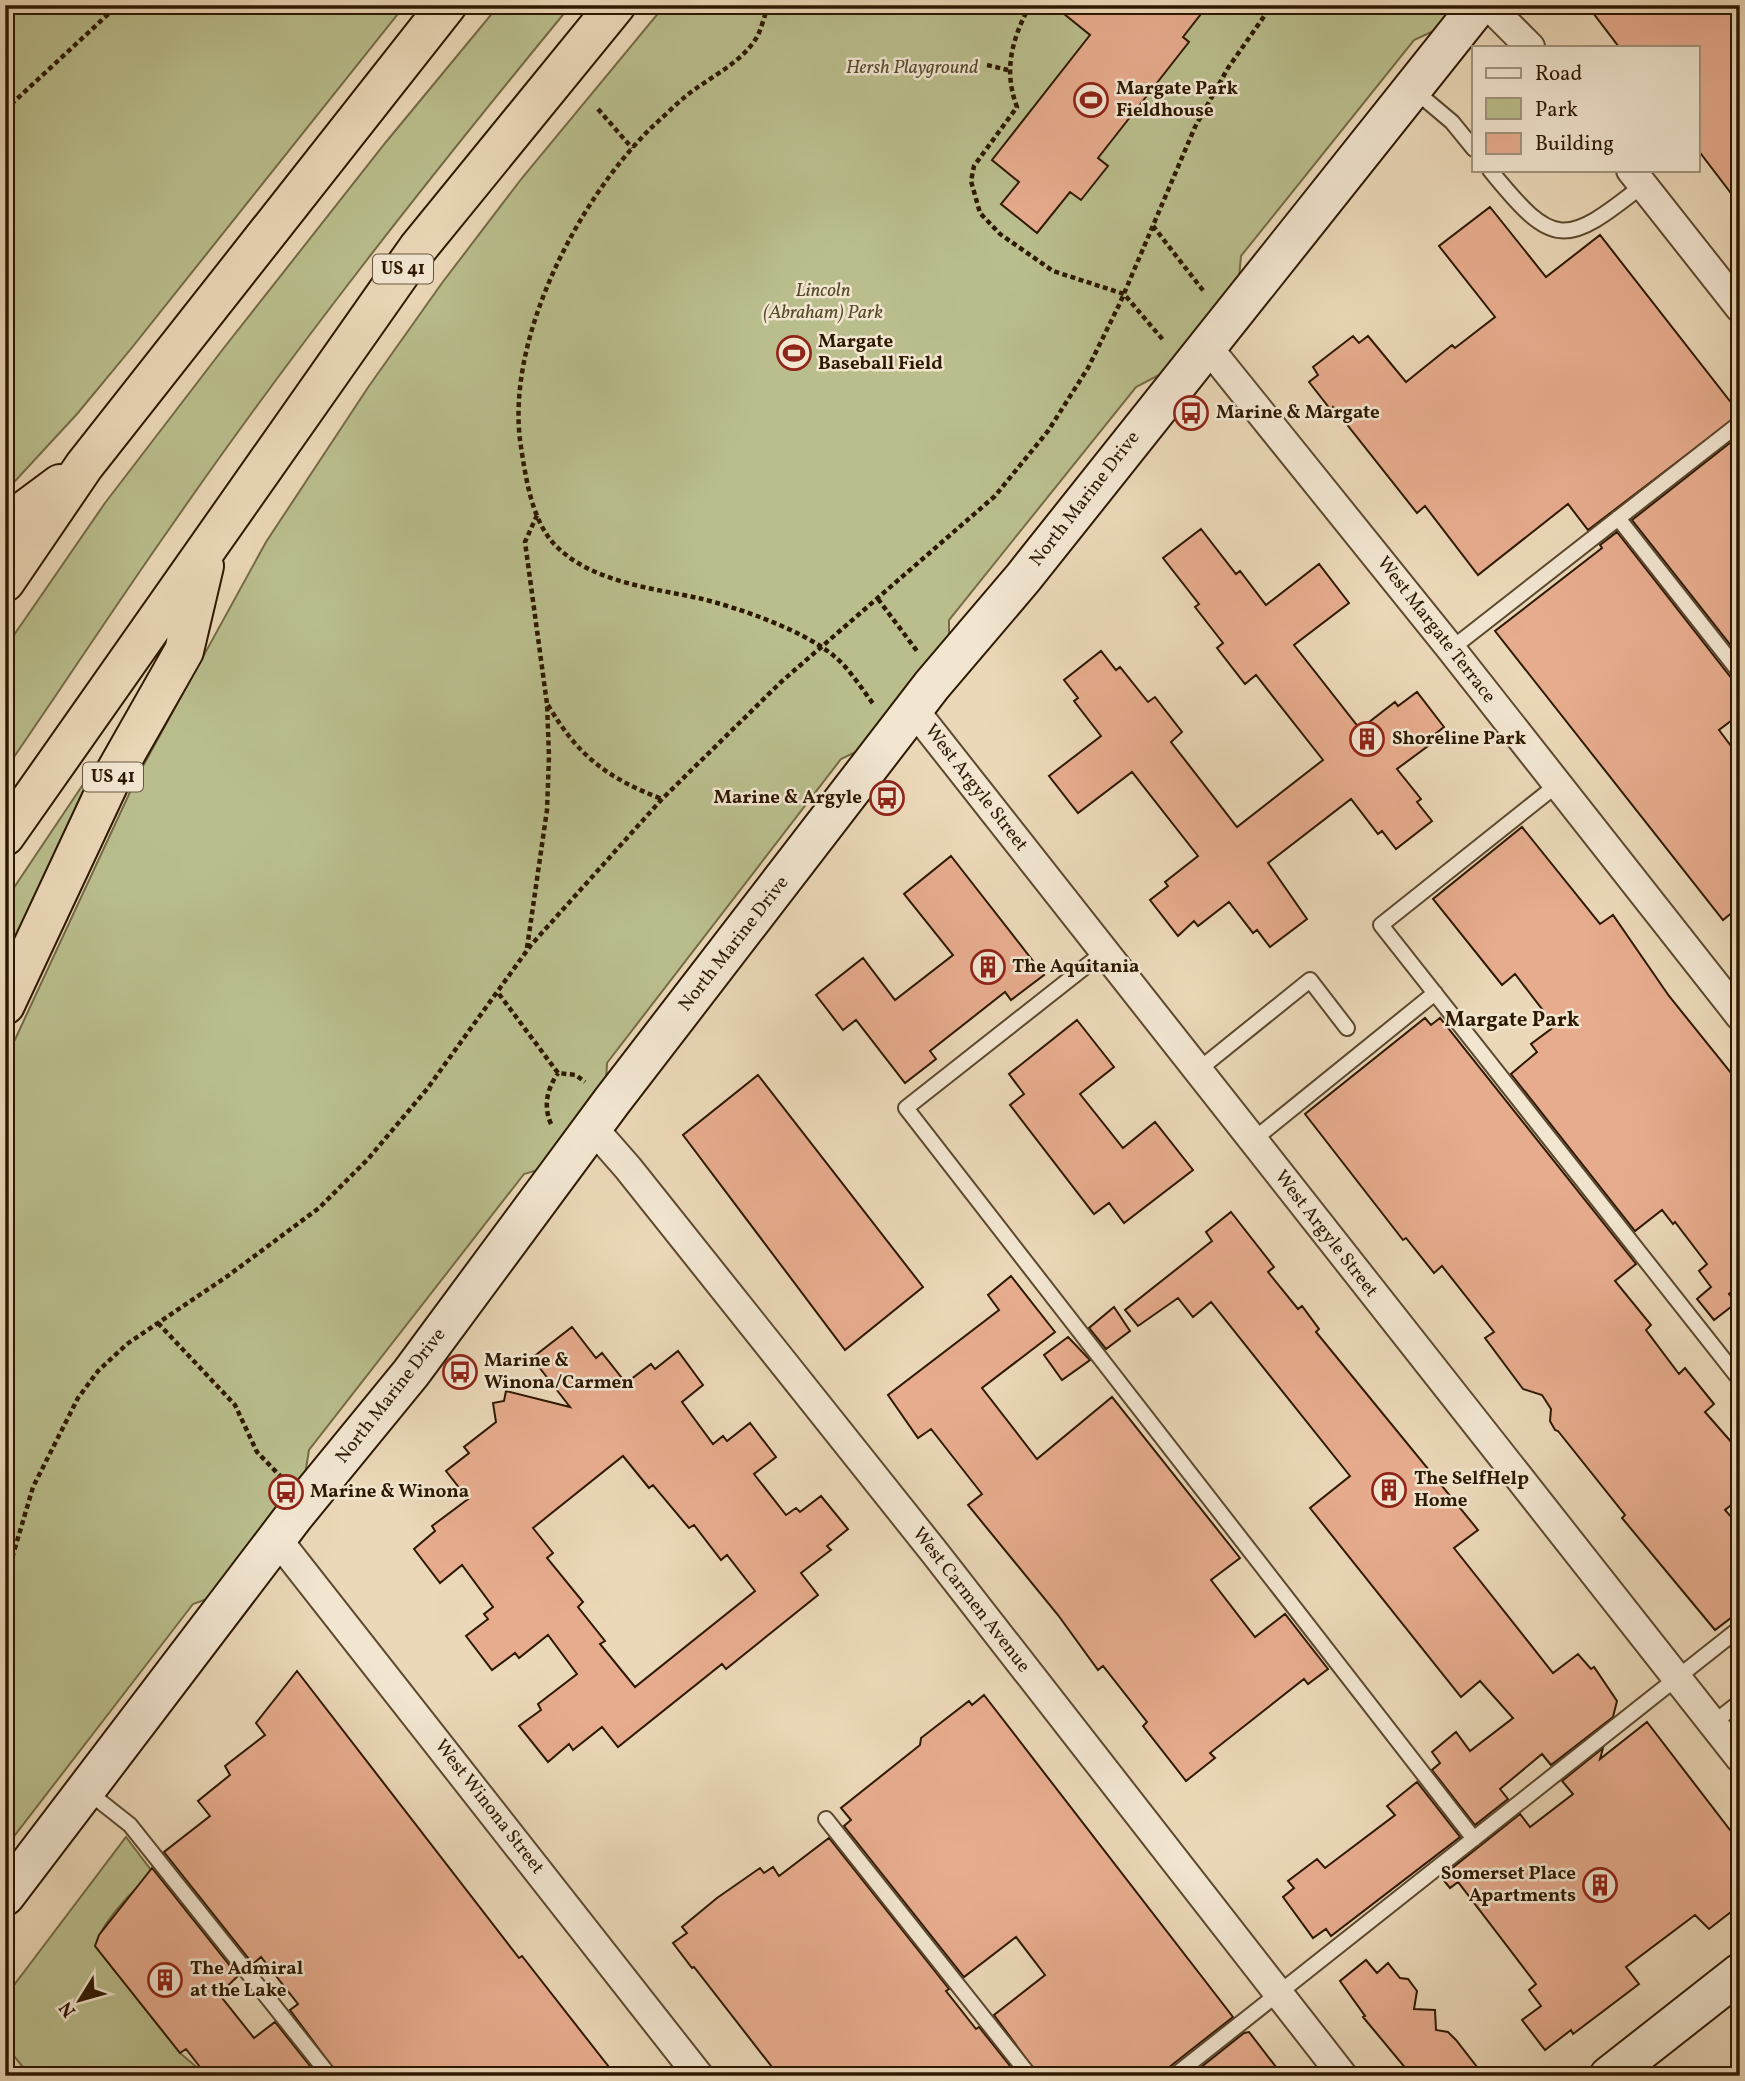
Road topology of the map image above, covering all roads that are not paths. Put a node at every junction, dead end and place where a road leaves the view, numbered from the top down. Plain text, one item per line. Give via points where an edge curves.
1 (447, 5) edge
2 (616, 5) edge
3 (1479, 5) edge
4 (1488, 5) edge
5 (1529, 46) edge
6 (1414, 90) junction
7 (1472, 147) edge
8 (1492, 172) edge
9 (1637, 177) edge
10 (1740, 308) edge
11 (1206, 345) junction
12 (1740, 423) edge
13 (84, 466) junction
14 (1618, 518) junction
15 (5, 526) edge
16 (208, 546) junction
17 (5, 582) edge
18 (1451, 649) junction
19 (1740, 673) edge
20 (914, 709) junction
21 (1558, 784) junction
22 (6, 835) edge
23 (1104, 952) junction
24 (1435, 993) junction
25 (5, 1005) edge
26 (1740, 1016) edge
27 (1347, 1028) dead end
28 (1197, 1071) junction
29 (593, 1128) junction
30 (1252, 1140) junction
31 (1740, 1380) edge
32 (277, 1539) junction
33 (1740, 1629) edge
34 (1676, 1678) junction
35 (1740, 1702) edge
36 (1713, 1724) junction
37 (1740, 1758) edge
38 (87, 1791) junction
39 (826, 1819) dead end
40 (1474, 1839) junction
41 (5, 1896) edge
42 (1740, 1973) edge
43 (1279, 1994) junction
44 (330, 2076) edge
45 (699, 2076) edge
46 (1030, 2076) edge
47 (1174, 2076) edge
48 (1343, 2076) edge
49 (1609, 2076) edge

1 - 13 highway
2 - 16 highway, US 41 via 418,248
3 - 6 street, North Marine Drive
4 - 5 street
6 - 7 lane via 1452,122
6 - 11 street, North Marine Drive
8 - 9 lane via 1524,212 1545,228 1573,230 1602,217
9 - 10 street
11 - 18 street, West Margate Terrace
11 - 20 street, North Marine Drive
12 - 14 lane
13 - 15 highway
13 - 17 highway
14 - 18 lane
14 - 19 lane
16 - 22 highway
16 - 25 highway, US 41 via 184,651 109,783
18 - 21 street, West Margate Terrace
20 - 23 street, West Argyle Street
20 - 29 street, North Marine Drive
21 - 24 lane via 1381,925
21 - 26 street, West Margate Terrace
23 - 28 street, West Argyle Street
23 - 40 lane via 906,1108
24 - 30 lane
24 - 31 lane
27 - 28 lane via 1310,980
28 - 30 street, West Argyle Street
29 - 32 street, North Marine Drive via 411,1373
29 - 43 street, West Carmen Avenue via 926,1542
30 - 34 street, West Argyle Street
32 - 38 street, North Marine Drive
32 - 45 street, West Winona Street
33 - 34 lane
34 - 36 street, West Argyle Street
34 - 40 lane
35 - 36 lane
36 - 37 street, West Argyle Street
38 - 41 street, North Marine Drive
38 - 44 lane via 130,1825
39 - 46 lane
40 - 43 lane
42 - 49 street
43 - 47 lane
43 - 48 street, West Carmen Avenue

